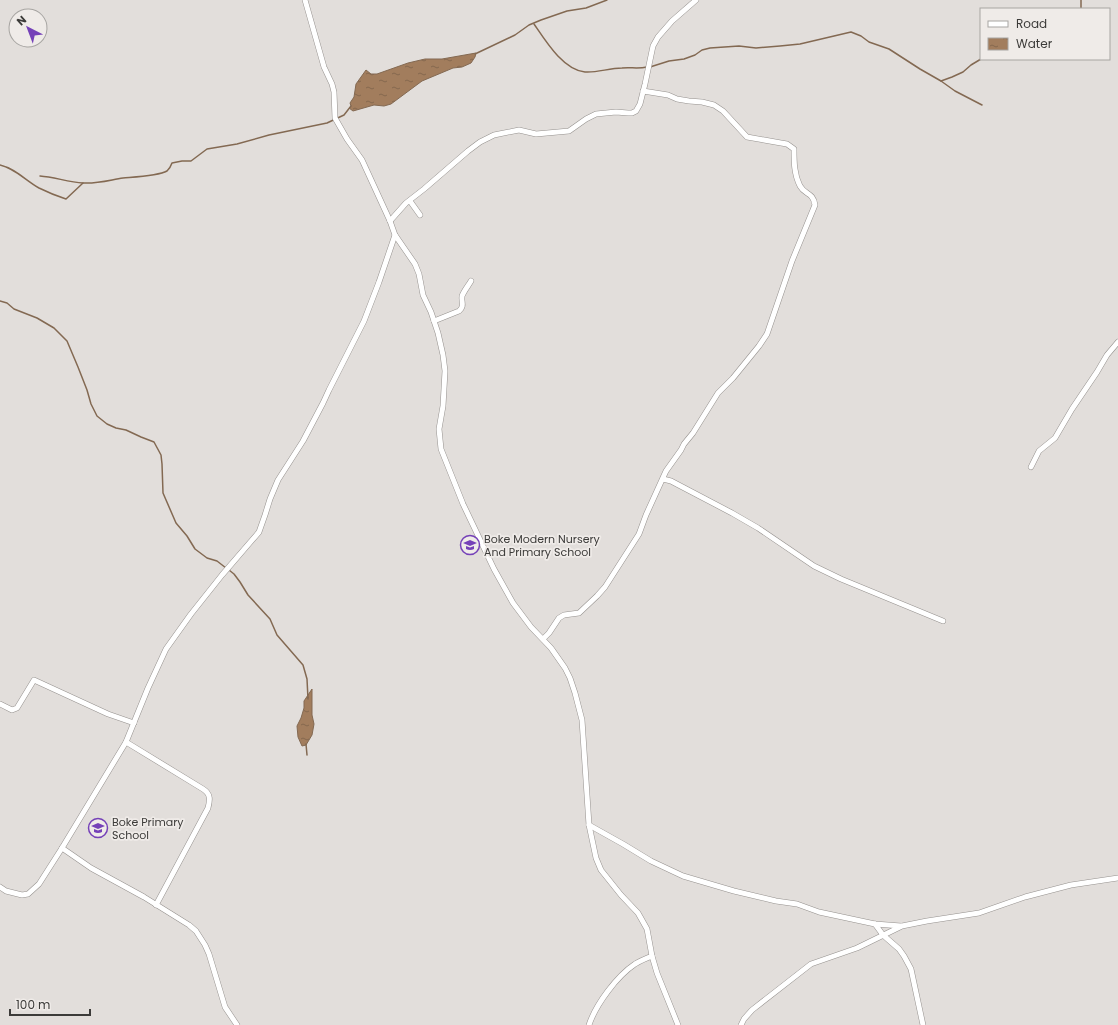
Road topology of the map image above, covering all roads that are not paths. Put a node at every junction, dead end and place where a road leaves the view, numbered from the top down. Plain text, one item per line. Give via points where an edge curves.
1 (305, 0) edge
2 (696, 0) edge
3 (643, 91) junction
4 (410, 201) junction
5 (420, 215) dead end
6 (390, 221) junction
7 (395, 235) junction
8 (470, 281) dead end
9 (434, 322) junction
10 (1118, 342) edge
11 (1031, 467) dead end
12 (663, 478) junction
13 (943, 621) dead end
14 (543, 639) junction
15 (0, 704) edge
16 (134, 723) junction
17 (126, 742) junction
18 (589, 825) junction
19 (62, 848) junction
20 (1118, 878) edge
21 (0, 887) edge
22 (156, 904) junction
23 (875, 924) junction
24 (902, 926) junction
25 (883, 935) junction
26 (652, 956) junction
27 (237, 1025) edge
28 (589, 1025) edge
29 (678, 1025) edge
30 (741, 1025) edge
31 (923, 1025) edge

1 - 6 street via 324,67 332,84 335,118 362,160
2 - 3 street via 658,37 653,46
3 - 4 street via 640,104 632,113 596,114 569,131 536,134 519,130 494,135 468,151
3 - 12 street via 714,105 747,137 790,146 794,149 795,174 800,187 811,195 815,205 794,254 767,334 718,393
4 - 5 street
4 - 6 street
6 - 7 street
7 - 9 street via 415,264 423,295
7 - 16 street via 364,321 303,441 278,480 259,532 222,575 166,649
8 - 9 street via 463,294 461,309
9 - 14 street via 445,371 439,429 441,449 494,570 513,603
10 - 11 street via 1107,355 1055,438 1039,451
12 - 13 street via 732,512 814,566
12 - 14 street via 639,534 605,587 579,613 559,618
14 - 18 street via 570,678 582,720
15 - 16 street via 12,710 17,708 34,680 108,714
16 - 17 street
17 - 19 street
17 - 22 street via 203,789 210,799 208,808
18 - 23 street via 651,861 683,876 734,891
18 - 26 street via 601,870 638,913 647,929
19 - 21 street via 38,884 28,894 17,894
19 - 22 street via 91,868
20 - 24 street via 1071,885 979,913
22 - 27 street via 189,925 200,936 209,954 226,1008
23 - 24 street
23 - 25 street
24 - 25 street
25 - 30 street via 857,948 811,964 752,1010
25 - 31 street via 899,949 911,969
26 - 28 street via 635,964 620,978 596,1009
26 - 29 street via 658,978

